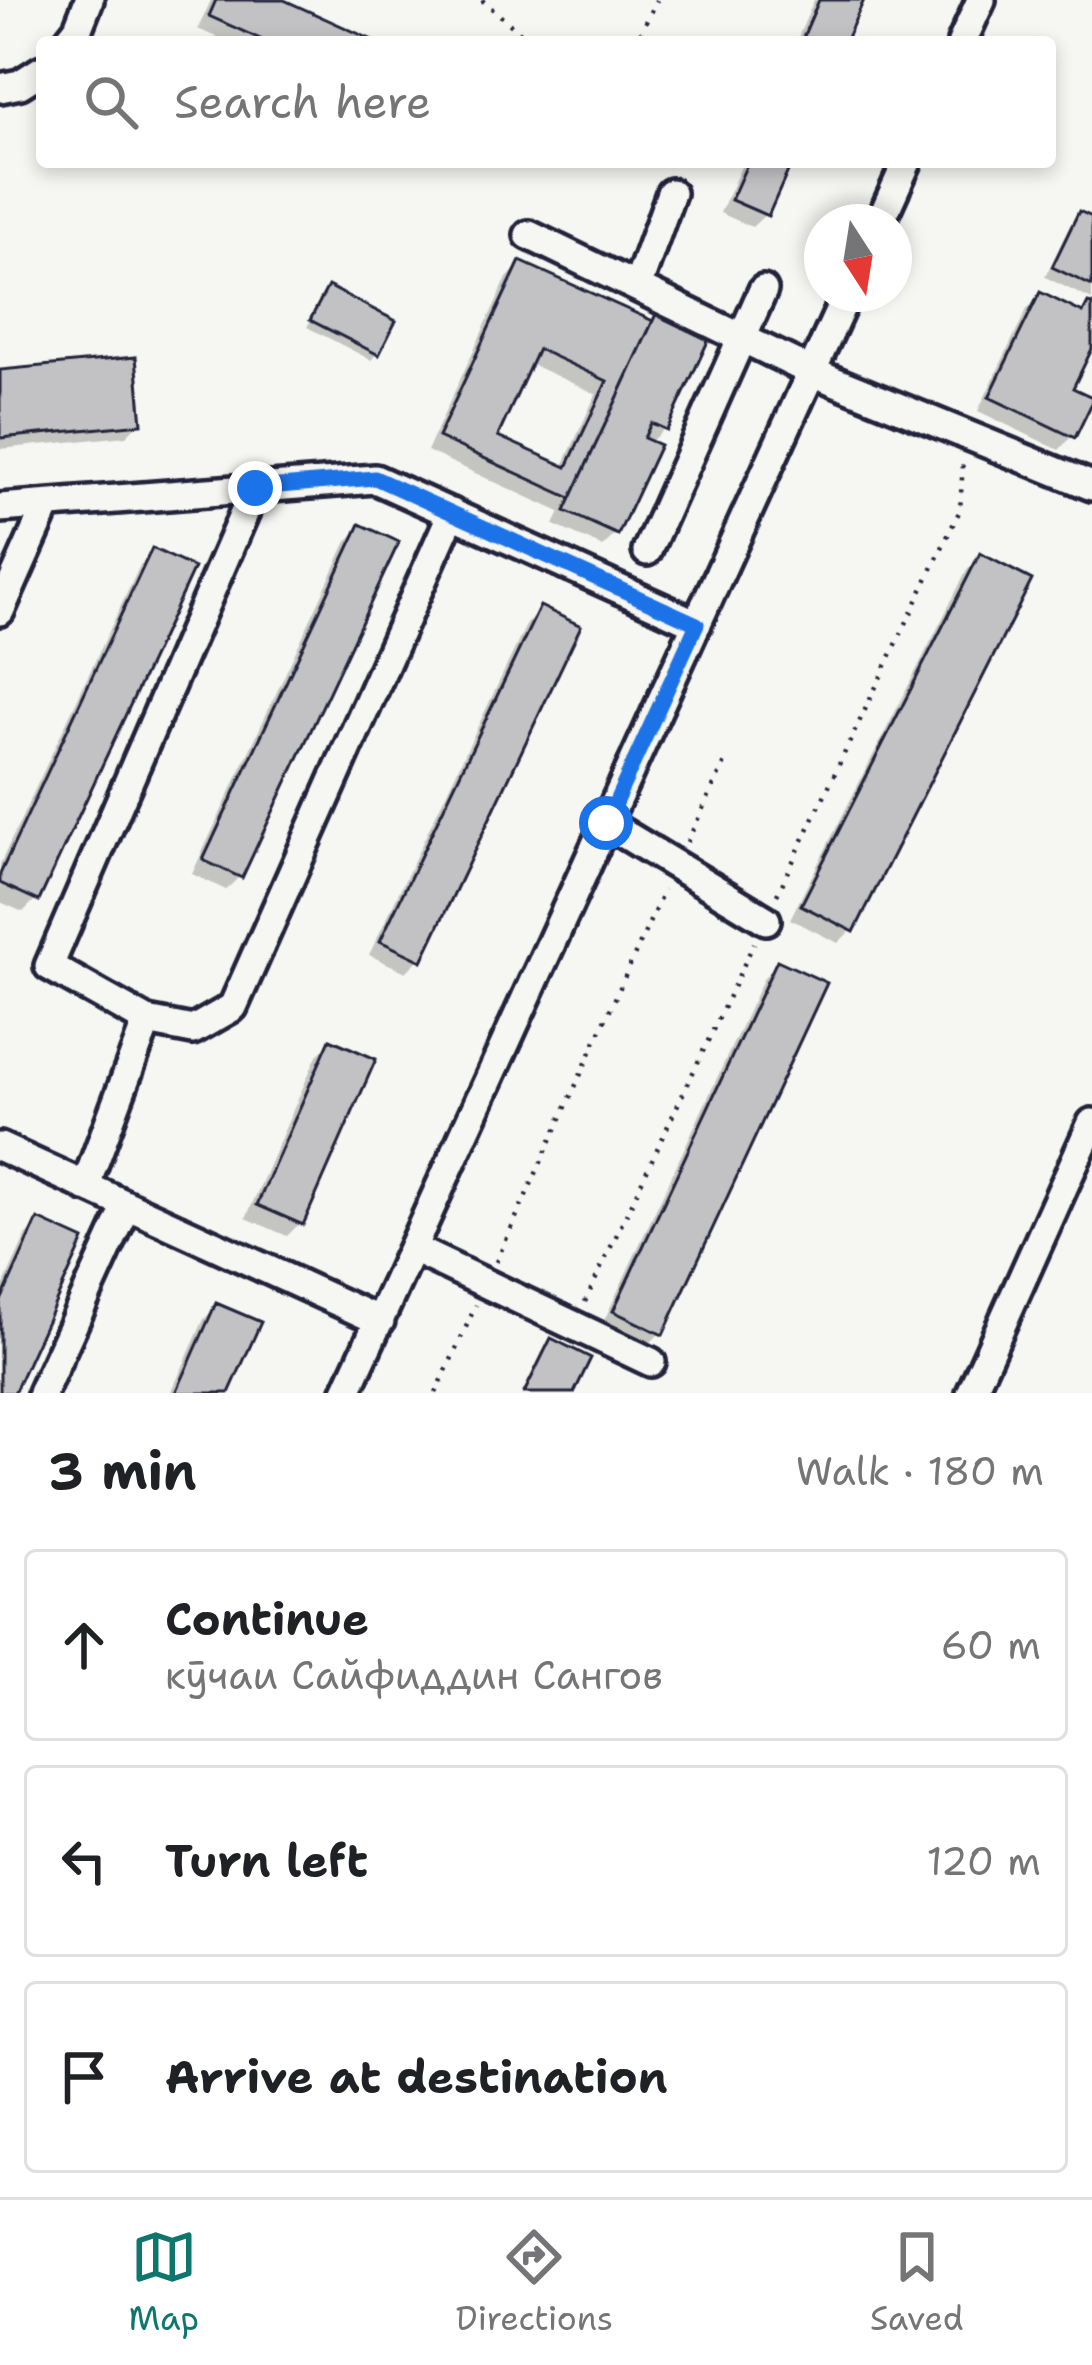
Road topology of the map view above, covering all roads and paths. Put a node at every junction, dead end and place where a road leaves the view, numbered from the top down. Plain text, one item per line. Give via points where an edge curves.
1 (89, 0) edge
2 (482, 0) edge
3 (657, 0) edge
4 (981, 0) edge
5 (72, 36) edge
6 (524, 36) edge
7 (633, 36) edge
8 (965, 36) edge
9 (36, 74) edge
10 (0, 88) edge
11 (904, 168) edge
12 (671, 193) dead end
13 (888, 204) edge
14 (530, 235) dead end
15 (637, 287) junction
16 (764, 290) dead end
17 (839, 312) edge
18 (740, 337) junction
19 (812, 372) junction
20 (963, 459) dead end
21 (1092, 486) edge
22 (255, 488) junction
23 (47, 505) junction
24 (0, 508) edge
25 (452, 513) junction
26 (647, 551) dead end
27 (0, 611) edge
28 (697, 624) junction
29 (728, 755) dead end
30 (606, 823) junction
31 (676, 865) junction
32 (766, 920) junction
33 (147, 1021) junction
34 (1092, 1123) edge
35 (0, 1148) edge
36 (85, 1187) junction
37 (127, 1206) junction
38 (413, 1249) junction
39 (486, 1284) junction
40 (380, 1322) junction
41 (574, 1326) junction
42 (651, 1362) dead end
43 (42, 1393) edge
44 (346, 1393) edge
45 (436, 1393) edge
46 (971, 1393) edge

1 - 5 street
2 - 6 path
3 - 7 path
4 - 8 street
9 - 10 street
11 - 13 street
12 - 15 street
14 - 15 street
15 - 18 street
16 - 18 street
17 - 19 street
18 - 19 street
18 - 26 street
19 - 21 street
19 - 28 street
20 - 32 path via 960,510
22 - 23 street
22 - 25 street via 375,478
22 - 33 street via 49,966
23 - 24 street
23 - 27 street
25 - 28 street
25 - 33 street via 233,1006 193,1030
28 - 30 street
29 - 31 path
30 - 31 street
30 - 38 street
31 - 32 street
31 - 39 path
32 - 41 path
33 - 36 street
34 - 46 street
35 - 36 street
36 - 37 street
37 - 40 street
37 - 43 street
38 - 39 street
38 - 40 street
39 - 41 street
39 - 45 path
40 - 44 street
41 - 42 street

